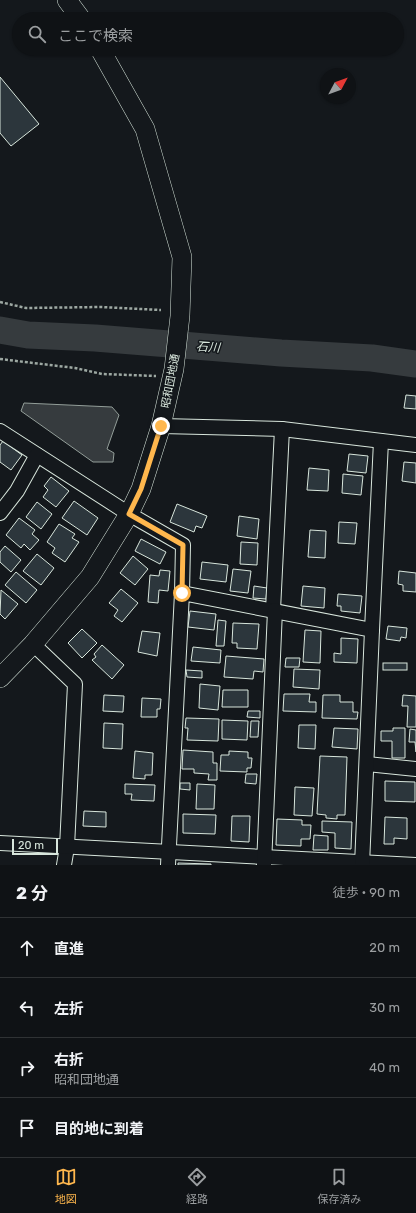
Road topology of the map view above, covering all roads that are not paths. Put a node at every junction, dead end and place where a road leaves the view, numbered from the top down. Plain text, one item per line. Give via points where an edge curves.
1 (67, 0) edge
2 (76, 12) edge
3 (104, 56) edge
4 (161, 426) junction
5 (282, 429) junction
6 (0, 430) edge
7 (381, 441) junction
8 (416, 446) edge
9 (37, 455) junction
10 (0, 513) edge
11 (129, 514) junction
12 (182, 593) junction
13 (274, 610) junction
14 (372, 630) junction
15 (33, 644) junction
16 (0, 678) edge
17 (367, 764) junction
18 (416, 768) edge
19 (0, 843) edge
20 (67, 847) junction
21 (168, 858) edge
22 (264, 861) edge
23 (362, 863) edge
24 (64, 865) edge
25 (416, 865) edge

1 - 2 street
3 - 4 street, 昭和団地通 via 145,129 182,257 180,316 166,372
4 - 5 street
4 - 11 street, 昭和団地通 via 141,489
5 - 7 street
5 - 13 street
6 - 9 street
7 - 8 street
7 - 14 street
9 - 10 street via 17,491
9 - 11 street
11 - 12 street via 183,545
11 - 15 street, 昭和団地通 via 90,577
12 - 13 street
12 - 21 street
13 - 14 street
13 - 22 street
14 - 17 street
15 - 16 street, 昭和団地通
15 - 20 street via 75,684
17 - 18 street
17 - 23 street
19 - 20 street
20 - 21 street
20 - 24 street
21 - 22 street
22 - 23 street
23 - 25 street

